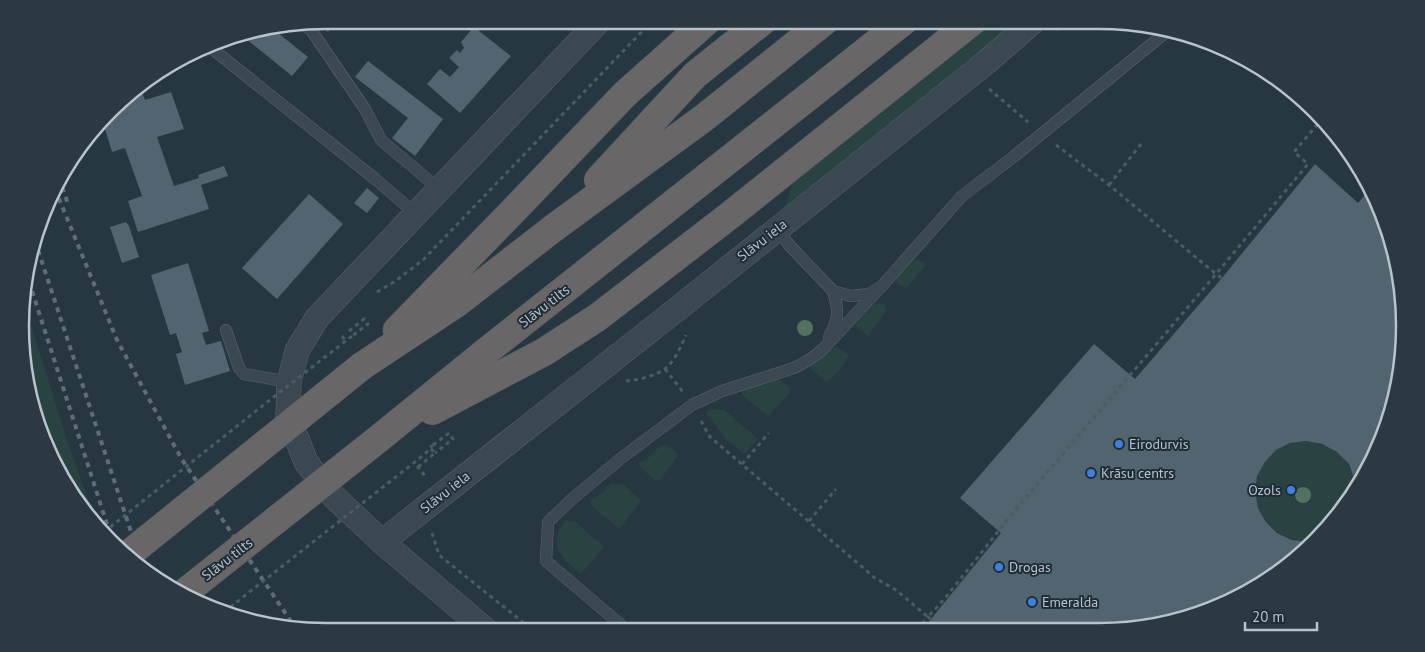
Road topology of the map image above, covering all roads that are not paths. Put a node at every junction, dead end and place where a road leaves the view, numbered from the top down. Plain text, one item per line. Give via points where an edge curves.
1 (310, 29) edge
2 (591, 29) edge
3 (698, 29) edge
4 (752, 29) edge
5 (815, 29) edge
6 (894, 29) edge
7 (963, 29) edge
8 (1025, 29) edge
9 (1162, 35) edge
10 (214, 50) edge
11 (440, 189) junction
12 (416, 214) junction
13 (555, 227) junction
14 (777, 229) junction
15 (882, 286) junction
16 (834, 291) junction
17 (226, 330) dead end
18 (823, 349) junction
19 (362, 366) junction
20 (289, 382) junction
21 (377, 440) junction
22 (382, 542) junction
23 (132, 551) edge
24 (189, 589) edge
25 (476, 623) edge
26 (619, 623) edge

1 - 11 lane via 366,109 381,140
2 - 11 street
3 - 19 highway, bridge via 625,94
4 - 13 highway, bridge via 695,74
5 - 13 highway, bridge via 705,117
6 - 21 highway, Slāvu tilts, bridge
7 - 21 highway, bridge via 598,317 544,352
8 - 14 street, Slāvu iela
9 - 15 lane via 962,196
10 - 12 lane
11 - 12 street
12 - 20 street via 317,318 297,351
13 - 19 highway via 457,303
14 - 16 lane
14 - 22 street, Slāvu iela
15 - 16 lane via 869,294 850,296
15 - 18 lane
16 - 18 lane via 838,308 835,326
17 - 20 lane via 244,374
18 - 26 lane via 804,364 722,391 692,405 620,459 548,522 546,561
19 - 23 highway, bridge
20 - 22 street via 288,416 306,462 330,492
21 - 24 highway, Slāvu tilts, bridge
22 - 25 street

